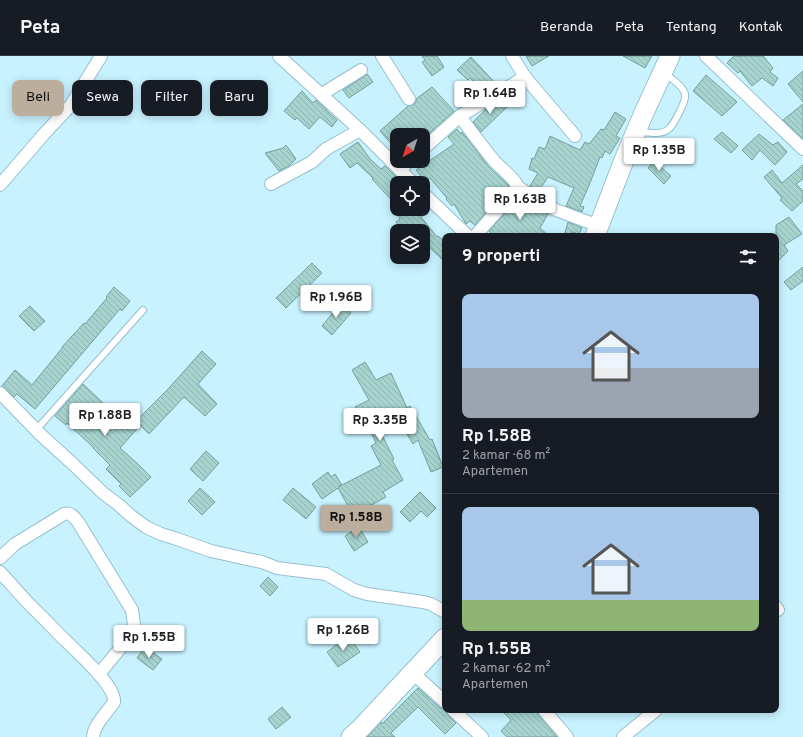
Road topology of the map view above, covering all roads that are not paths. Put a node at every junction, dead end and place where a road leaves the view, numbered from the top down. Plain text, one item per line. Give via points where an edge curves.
1 (101, 56) edge
2 (279, 56) edge
3 (382, 56) edge
4 (512, 56) edge
5 (706, 56) edge
6 (666, 64) edge
7 (361, 70) dead end
8 (525, 78) junction
9 (322, 94) junction
10 (409, 100) dead end
11 (460, 116) junction
12 (360, 130) junction
13 (636, 132) junction
14 (575, 136) dead end
15 (430, 143) edge
16 (803, 150) edge
17 (400, 170) joint
18 (406, 176) edge
19 (271, 184) dead end
20 (0, 185) edge
21 (517, 186) junction
22 (430, 200) edge
23 (597, 231) edge
24 (465, 233) edge
25 (478, 233) edge
26 (143, 310) dead end
27 (0, 393) edge
28 (36, 430) junction
29 (0, 558) edge
30 (0, 572) edge
31 (442, 610) edge
32 (442, 641) edge
33 (413, 673) junction
34 (99, 674) junction
35 (442, 699) edge
36 (456, 713) edge
37 (547, 713) edge
38 (652, 713) edge
39 (93, 737) edge
40 (351, 737) edge
41 (482, 737) edge
42 (567, 737) edge
43 (622, 737) edge

1 - 20 street via 71,105
2 - 9 street
3 - 10 street
4 - 8 street
5 - 16 street
6 - 13 highway
6 - 13 lane via 685,92 684,102 669,129 658,133
7 - 9 street
8 - 11 street
8 - 14 street
9 - 12 street
11 - 15 street
11 - 21 street
12 - 17 street
12 - 19 street via 326,148 316,159
13 - 23 highway
17 - 18 street
21 - 23 street via 539,202
21 - 25 street
22 - 24 street
26 - 28 lane
27 - 28 street
28 - 31 street via 103,493 146,527 161,534 211,551 262,562 277,568 326,574 354,590 423,602
29 - 34 street via 15,544 64,514 72,515 78,522 132,610 132,634
30 - 34 street
32 - 33 highway
33 - 35 street
33 - 40 highway
34 - 39 street via 110,688 114,700 94,730
36 - 41 street
37 - 42 street
38 - 43 street

